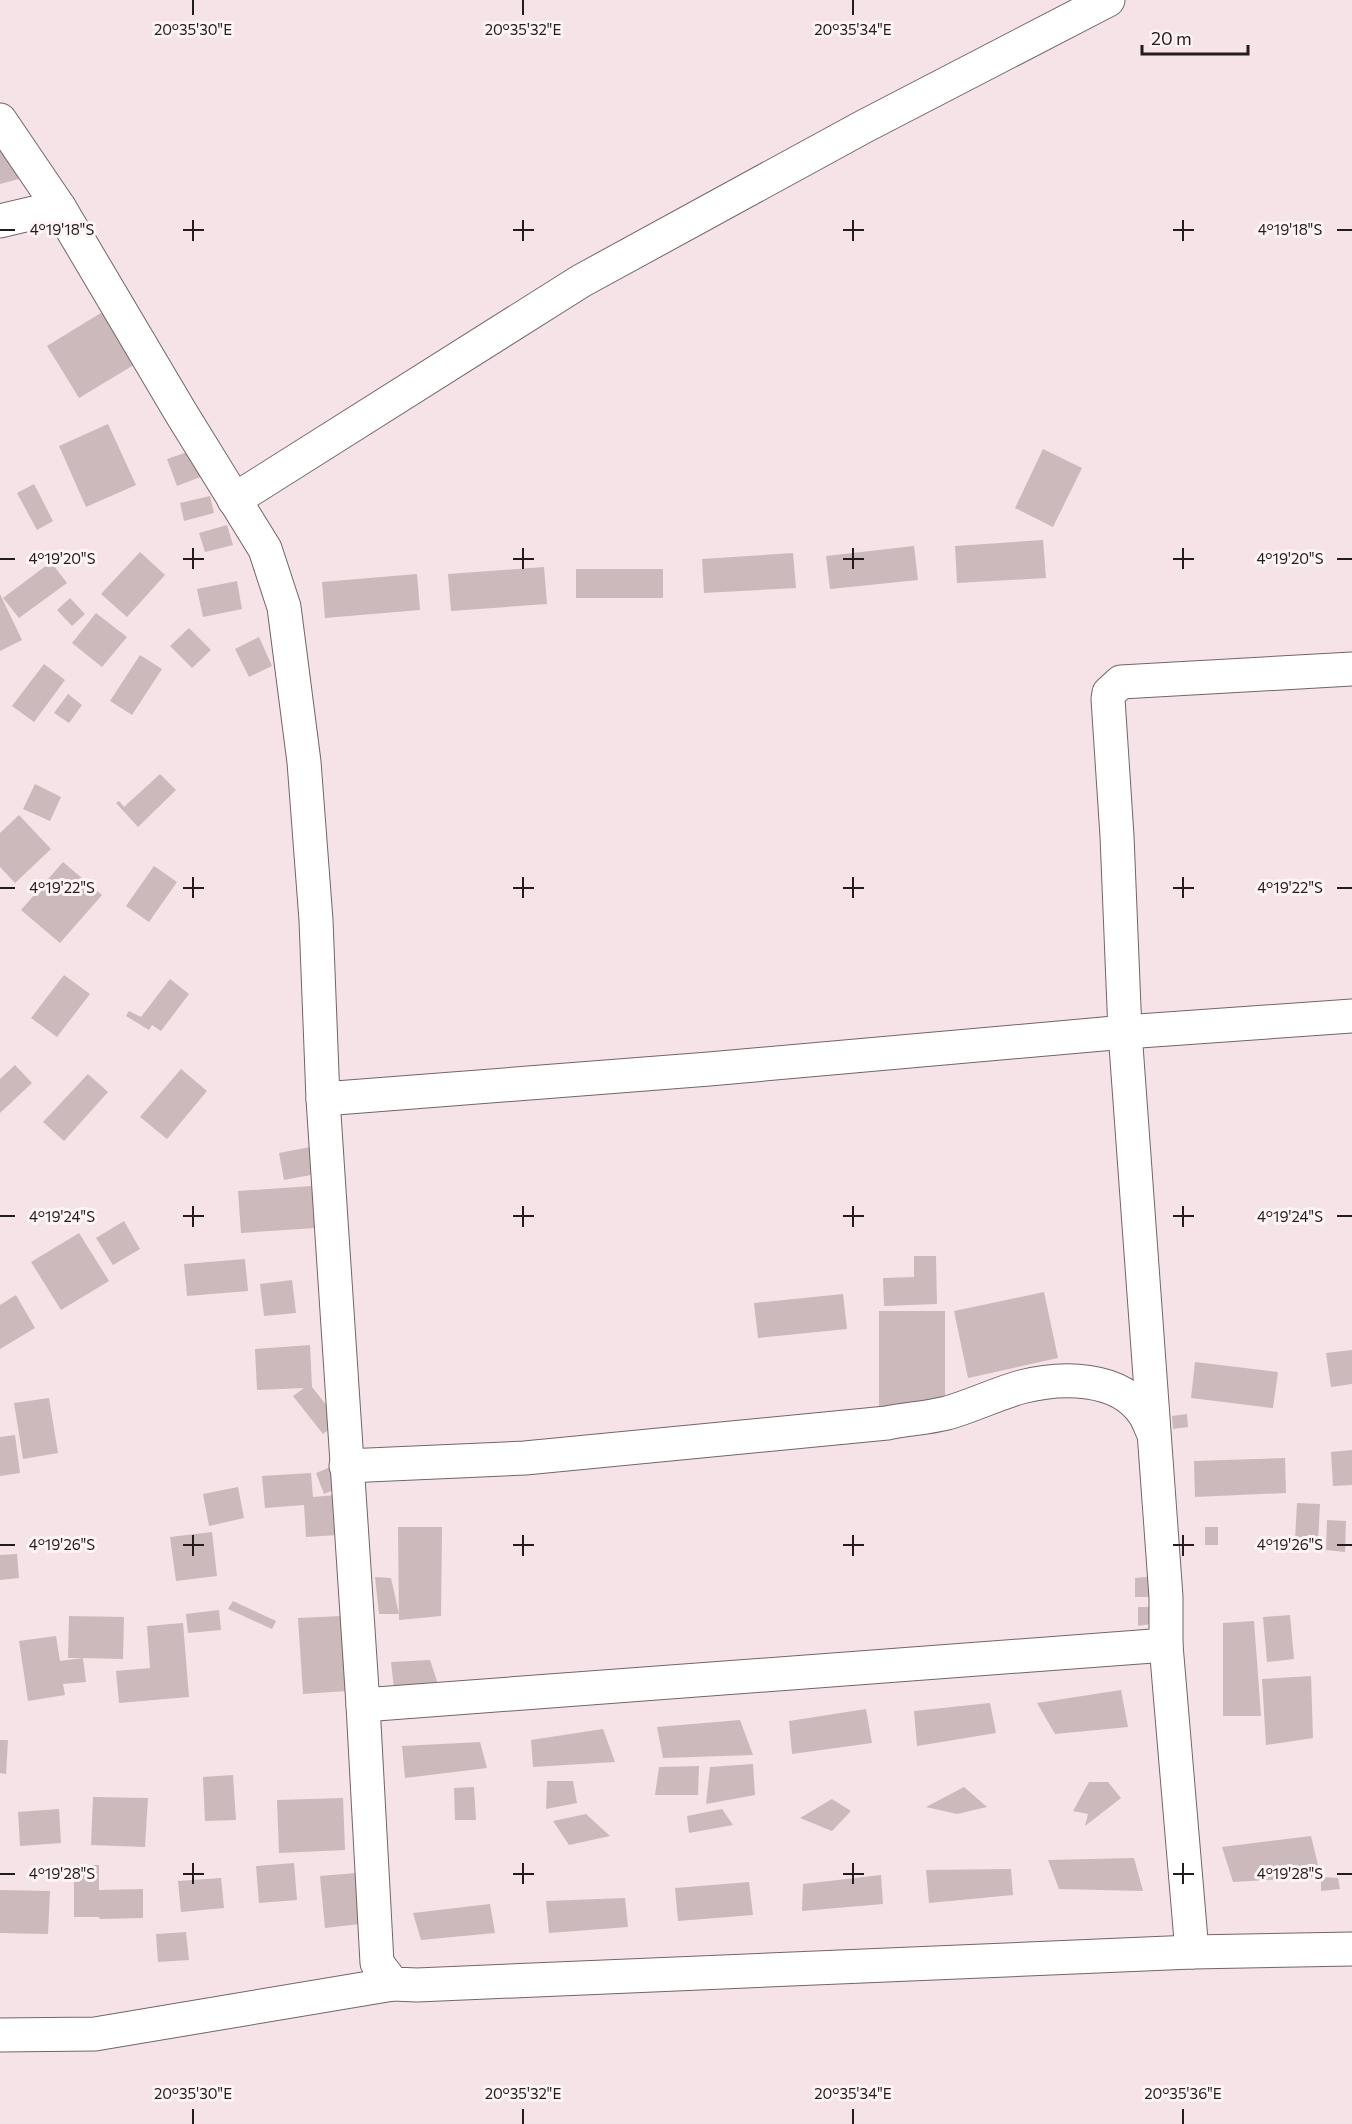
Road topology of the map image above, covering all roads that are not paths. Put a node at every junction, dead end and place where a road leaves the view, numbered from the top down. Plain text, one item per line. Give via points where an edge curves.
1 (1108, 0) edge
2 (0, 120) edge
3 (58, 207) junction
4 (0, 222) edge
5 (234, 500) junction
6 (1352, 669) edge
7 (1352, 1016) edge
8 (1125, 1032) junction
9 (323, 1099) junction
10 (1153, 1431) junction
11 (346, 1466) junction
12 (1166, 1645) junction
13 (363, 1706) junction
14 (1352, 1949) edge
15 (1192, 1952) junction
16 (393, 1984) junction
17 (0, 2035) edge

1 - 5 street via 863,127 581,281
2 - 3 street
3 - 4 street
3 - 5 street
5 - 9 street via 265,549 284,607 304,762 316,920
6 - 8 street via 1120,682 1109,693
7 - 8 street
8 - 9 street
8 - 10 street
9 - 11 street
10 - 11 street via 1133,1401 1115,1389 1063,1381 1023,1387 945,1413 887,1423 525,1458
10 - 12 street
11 - 13 street
12 - 13 street
12 - 15 street
13 - 16 street via 377,1964
14 - 15 street
15 - 16 street
16 - 17 street via 95,2034

